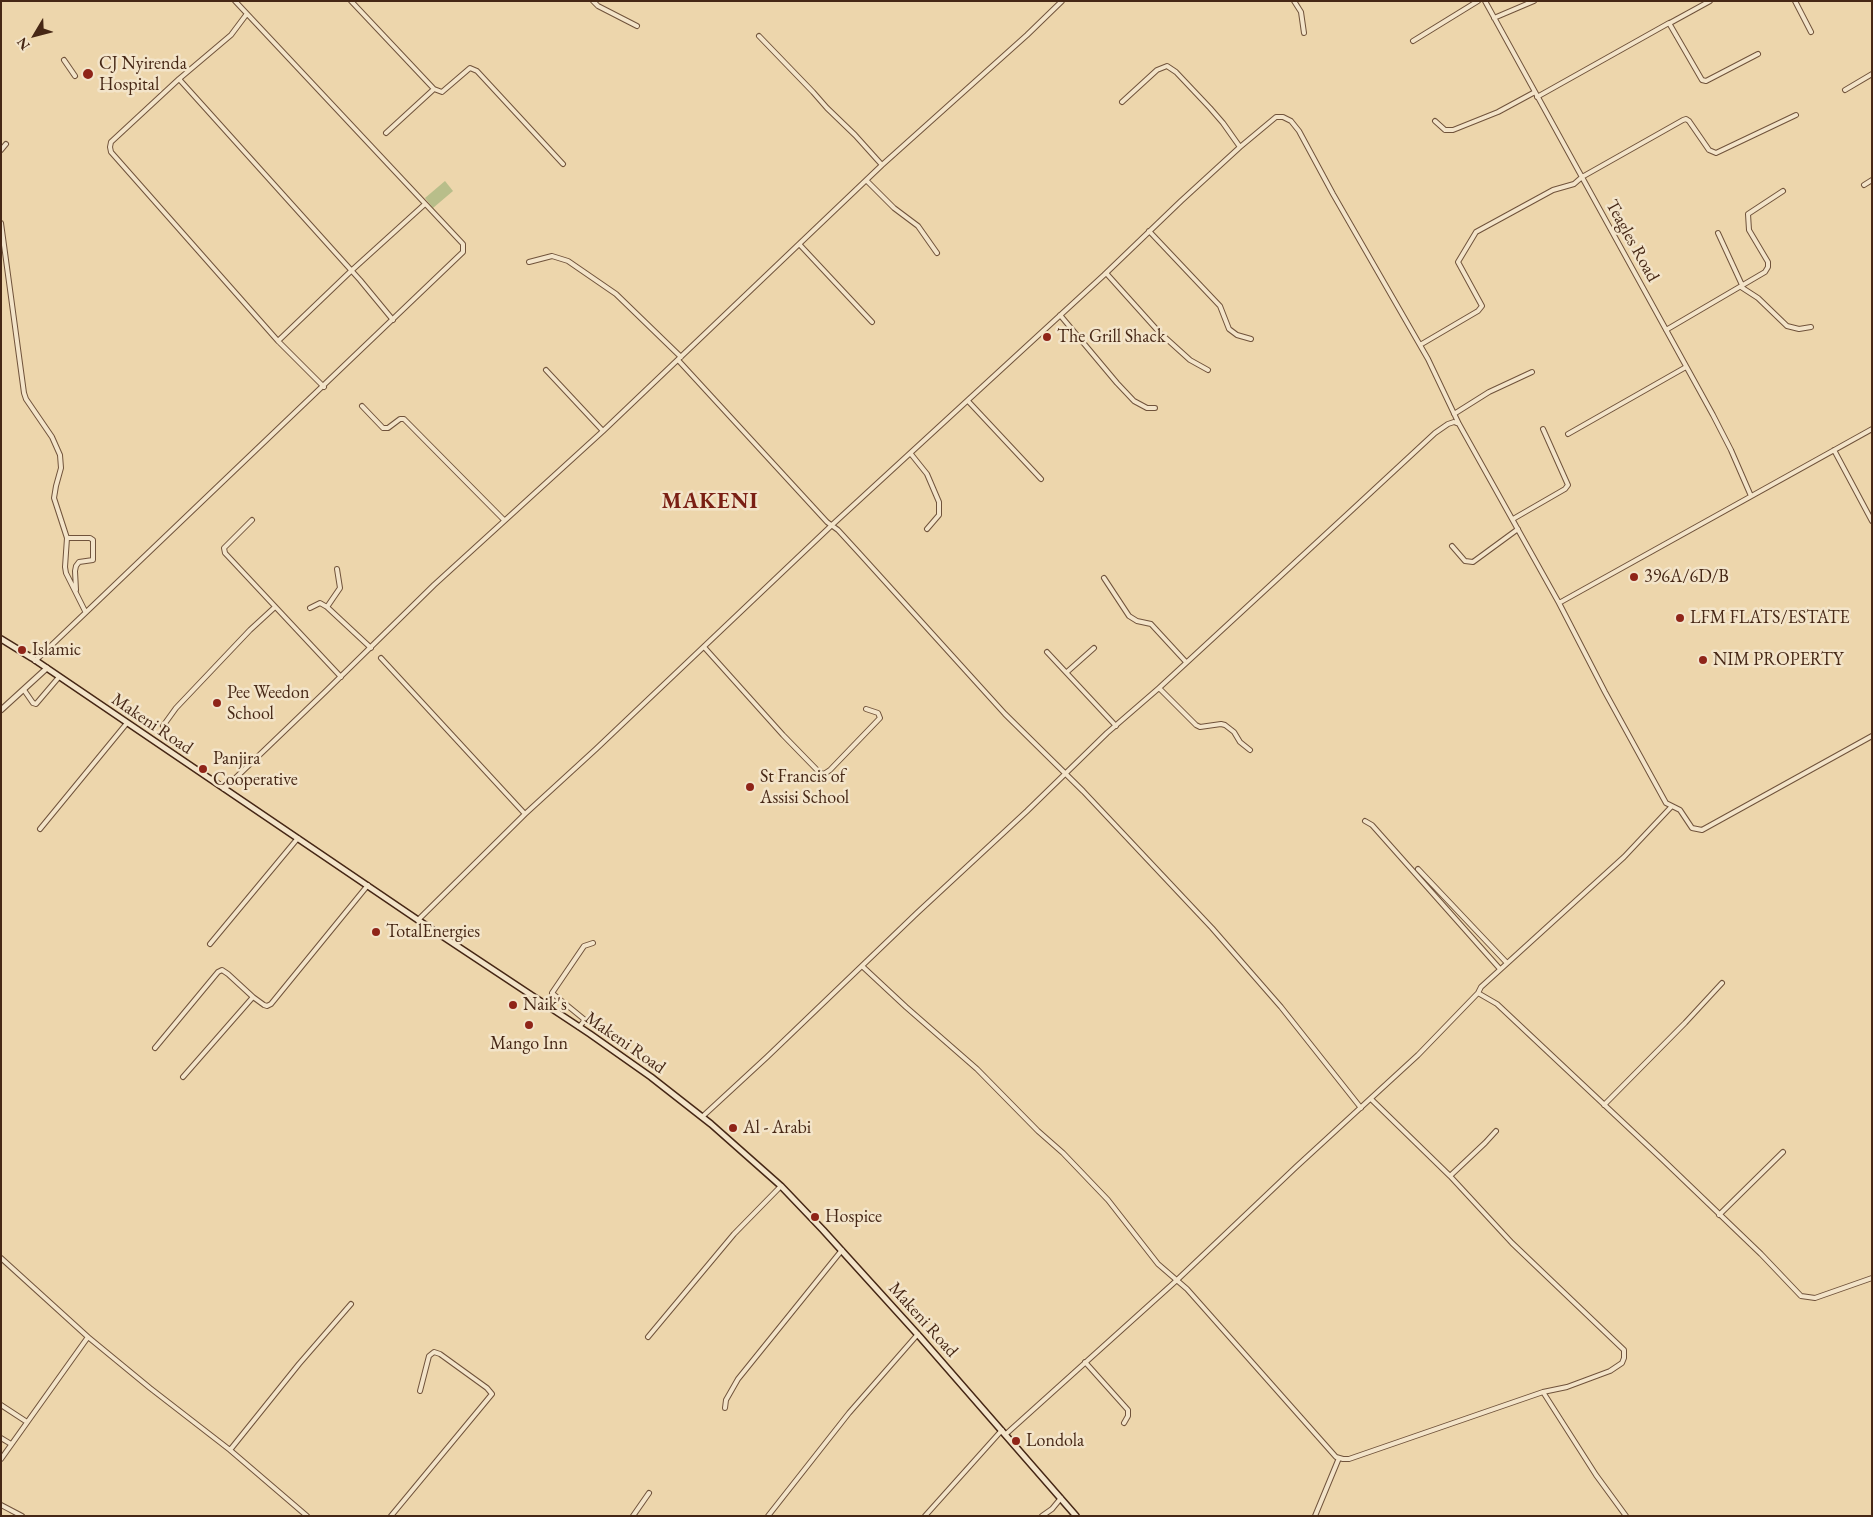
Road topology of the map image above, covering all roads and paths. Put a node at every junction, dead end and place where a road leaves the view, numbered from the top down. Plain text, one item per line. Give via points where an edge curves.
1 (235, 1) edge
2 (351, 1) edge
3 (593, 1) edge
4 (1062, 1) edge
5 (1294, 1) edge
6 (1478, 1) edge
7 (1485, 1) edge
8 (1534, 1) edge
9 (1710, 1) edge
10 (1795, 1) edge
11 (246, 14) junction
12 (1494, 18) junction
13 (1670, 23) junction
14 (637, 26) dead end
15 (1811, 32) dead end
16 (1304, 33) dead end
17 (759, 36) dead end
18 (1413, 41) dead end
19 (1758, 54) dead end
20 (64, 60) dead end
21 (1872, 74) edge
22 (74, 76) dead end
23 (179, 79) junction
24 (434, 89) junction
25 (1845, 90) dead end
26 (1536, 94) junction
27 (1122, 102) dead end
28 (1796, 115) dead end
29 (1435, 120) dead end
30 (386, 133) dead end
31 (6, 144) dead end
32 (1240, 147) junction
33 (1, 150) edge
34 (562, 164) dead end
35 (882, 165) junction
36 (1582, 177) junction
37 (1872, 180) edge
38 (866, 181) junction
39 (1864, 185) dead end
40 (1783, 191) dead end
41 (425, 204) junction
42 (1, 223) edge
43 (1150, 231) junction
44 (1718, 233) dead end
45 (800, 245) junction
46 (937, 253) dead end
47 (529, 262) dead end
48 (351, 270) junction
49 (1106, 273) junction
50 (1741, 286) junction
51 (1060, 315) junction
52 (392, 320) junction
53 (872, 322) dead end
54 (1811, 327) dead end
55 (1666, 330) junction
56 (1251, 339) dead end
57 (278, 341) junction
58 (1420, 345) junction
59 (679, 358) junction
60 (1686, 367) junction
61 (546, 370) dead end
62 (1208, 370) dead end
63 (1532, 372) dead end
64 (324, 387) junction
65 (968, 401) junction
66 (362, 406) dead end
67 (1155, 408) dead end
68 (1454, 414) junction
69 (1459, 424) junction
70 (1872, 428) edge
71 (1543, 429) dead end
72 (603, 431) junction
73 (1568, 434) dead end
74 (1834, 450) junction
75 (911, 454) junction
76 (1041, 479) dead end
77 (1751, 496) junction
78 (1513, 519) junction
79 (252, 520) dead end
80 (504, 520) junction
81 (1872, 521) edge
82 (832, 525) junction
83 (927, 529) dead end
84 (1518, 529) junction
85 (67, 538) junction
86 (1452, 546) dead end
87 (337, 570) dead end
88 (1104, 578) dead end
89 (76, 593) junction
90 (1559, 603) junction
91 (326, 607) junction
92 (275, 608) junction
93 (310, 608) dead end
94 (85, 611) junction
95 (1, 639) edge
96 (704, 647) junction
97 (371, 648) junction
98 (1094, 648) dead end
99 (1047, 652) dead end
100 (381, 658) dead end
101 (35, 661) junction
102 (1186, 662) junction
103 (47, 668) junction
104 (1067, 672) junction
105 (59, 677) junction
106 (341, 677) junction
107 (1159, 688) junction
108 (24, 690) junction
109 (1, 710) edge
110 (866, 710) dead end
111 (127, 723) junction
112 (162, 726) dead end
113 (1116, 726) junction
114 (1872, 736) edge
115 (1250, 750) dead end
116 (1066, 773) junction
117 (224, 789) junction
118 (1672, 806) junction
119 (525, 814) junction
120 (1365, 821) dead end
121 (40, 829) dead end
122 (298, 838) junction
123 (1418, 869) dead end
124 (368, 885) junction
125 (418, 920) junction
126 (593, 943) dead end
127 (210, 944) dead end
128 (1508, 963) junction
129 (862, 966) junction
130 (1500, 969) junction
131 (1722, 983) dead end
132 (1478, 994) junction
133 (253, 996) junction
134 (579, 1027) junction
135 (154, 1048) dead end
136 (183, 1077) dead end
137 (1371, 1099) junction
138 (1604, 1104) junction
139 (1360, 1108) junction
140 (702, 1117) junction
141 (1496, 1131) dead end
142 (1783, 1152) dead end
143 (1450, 1176) junction
144 (781, 1186) junction
145 (1719, 1215) junction
146 (842, 1250) junction
147 (1, 1258) edge
148 (1872, 1278) edge
149 (1178, 1280) junction
150 (351, 1304) dead end
151 (918, 1334) junction
152 (88, 1337) junction
153 (648, 1337) dead end
154 (1086, 1362) junction
155 (420, 1391) dead end
156 (1543, 1392) junction
157 (1, 1405) edge
158 (725, 1408) dead end
159 (27, 1422) junction
160 (1124, 1423) dead end
161 (1004, 1432) junction
162 (1, 1438) edge
163 (11, 1444) junction
164 (230, 1450) junction
165 (1339, 1458) junction
166 (1, 1459) edge
167 (649, 1493) dead end
168 (1061, 1498) junction
169 (1, 1505) edge
170 (22, 1516) edge
171 (307, 1516) edge
172 (391, 1516) edge
173 (633, 1516) edge
174 (768, 1516) edge
175 (925, 1516) edge
176 (1042, 1516) edge
177 (1076, 1516) edge
178 (1315, 1516) edge
179 (1626, 1516) edge

1 - 11 street
2 - 24 street
3 - 14 street
4 - 35 street
5 - 16 street via 1301,12
6 - 18 street
7 - 12 street, Teagles Road
8 - 12 street
9 - 13 street
10 - 15 street
11 - 23 street via 231,35
11 - 41 street
12 - 26 street, Teagles Road
13 - 19 street via 1702,80 1706,81
13 - 26 street
17 - 35 street
20 - 22 street
21 - 25 street
23 - 48 street
23 - 57 street via 111,142 111,152
24 - 30 street
24 - 34 street via 443,91 473,68
26 - 29 street via 1453,130 1445,130
26 - 36 street, Teagles Road
27 - 32 street via 1157,70 1167,66 1210,108
28 - 36 street via 1716,153 1709,150 1686,119
31 - 33 street
32 - 43 street
32 - 58 street via 1276,117 1291,121 1300,131
35 - 38 street
36 - 55 street, Teagles Road
36 - 58 street via 1574,184 1553,190 1476,232 1458,262 1482,306
37 - 39 street
38 - 45 street
38 - 46 street via 918,226
40 - 50 street via 1748,214 1749,230 1768,267
41 - 48 street
41 - 52 street via 463,244 463,252
42 - 85 street via 24,393 60,455 62,468 54,498
43 - 49 street
43 - 56 street via 1220,306 1229,329
44 - 50 street
45 - 53 street
45 - 59 street
47 - 59 street via 552,256 568,261 616,294
48 - 52 street
48 - 57 street
49 - 51 street
49 - 62 street via 1159,332 1190,360
50 - 54 street via 1787,326
50 - 55 street
51 - 65 street
51 - 67 street via 1134,401 1141,406
52 - 64 street
55 - 60 street, Teagles Road
57 - 64 street
58 - 68 street
59 - 72 street
59 - 82 street
60 - 73 street
60 - 77 street, Teagles Road via 1731,450
61 - 72 street
63 - 68 street via 1489,392
64 - 94 street
65 - 75 street
65 - 76 street
66 - 80 street via 383,428 404,419
68 - 69 street
69 - 78 street
69 - 102 street via 1448,424 1435,433
70 - 74 street
71 - 78 street via 1568,485
72 - 80 street
74 - 77 street
74 - 81 street
75 - 82 street
75 - 83 street via 927,474 939,502 939,514
77 - 90 street
78 - 84 street
79 - 92 street via 224,550
80 - 97 street
82 - 96 street
82 - 116 street via 998,707
84 - 86 street via 1473,562 1465,561
84 - 90 street
85 - 89 street via 66,573
85 - 89 street via 93,540 93,560 79,562 75,571
87 - 91 street via 340,588
88 - 102 street via 1128,616 1151,624
89 - 94 street
90 - 118 street via 1664,799
91 - 93 street via 320,603
91 - 97 street
92 - 106 street
92 - 112 street via 250,630
94 - 101 street
95 - 101 main road, Makeni Road
96 - 110 street via 783,735 824,774 880,718 878,713
96 - 119 street
97 - 106 street
98 - 104 street
99 - 104 street
100 - 119 street
101 - 103 main road, Makeni Road
102 - 107 street
103 - 105 main road, Makeni Road
103 - 108 street
104 - 113 street
105 - 108 street via 36,704
105 - 111 main road, Makeni Road
106 - 117 street
107 - 113 street
107 - 115 street via 1196,725 1225,725
108 - 109 street
111 - 117 main road, Makeni Road
111 - 121 street
113 - 116 street
114 - 118 street via 1705,829 1695,830 1680,810
116 - 129 street
116 - 139 street via 1212,928 1281,1007
117 - 122 main road, Makeni Road
118 - 128 street via 1612,868
119 - 125 street
120 - 130 street
122 - 124 main road, Makeni Road
122 - 127 street
123 - 128 street
124 - 125 main road, Makeni Road
124 - 133 street via 271,1004 264,1005
125 - 134 main road, Makeni Road
126 - 134 street via 584,946 552,993 585,1020
128 - 130 street
129 - 140 street
129 - 149 street via 977,1069 1063,1153 1108,1200 1158,1264
130 - 132 street
131 - 138 street
132 - 137 street
132 - 138 street via 1497,1004
133 - 135 street via 228,974 222,970 218,972
133 - 136 street
134 - 140 main road, Makeni Road
137 - 139 street
137 - 143 street
138 - 145 street
139 - 149 street
140 - 144 main road, Makeni Road
141 - 143 street
142 - 145 street
143 - 156 street via 1512,1243 1624,1350 1622,1363 1610,1371
144 - 146 main road, Makeni Road
144 - 153 street via 734,1234
145 - 148 street via 1803,1297 1815,1298
146 - 151 main road, Makeni Road
146 - 158 street via 738,1379
147 - 152 street
149 - 154 street
149 - 165 street
150 - 164 street
151 - 161 main road, Makeni Road
151 - 174 street via 855,1406
152 - 159 street
152 - 164 street
154 - 160 street via 1128,1410
154 - 161 street
155 - 172 street via 434,1352 492,1394
156 - 165 street via 1349,1459
156 - 179 street
157 - 159 street
159 - 163 street
161 - 168 main road, Makeni Road
161 - 175 street
162 - 163 street
163 - 166 street
164 - 171 street
165 - 178 street
167 - 173 street
168 - 176 street
168 - 177 main road, Makeni Road
169 - 170 street

